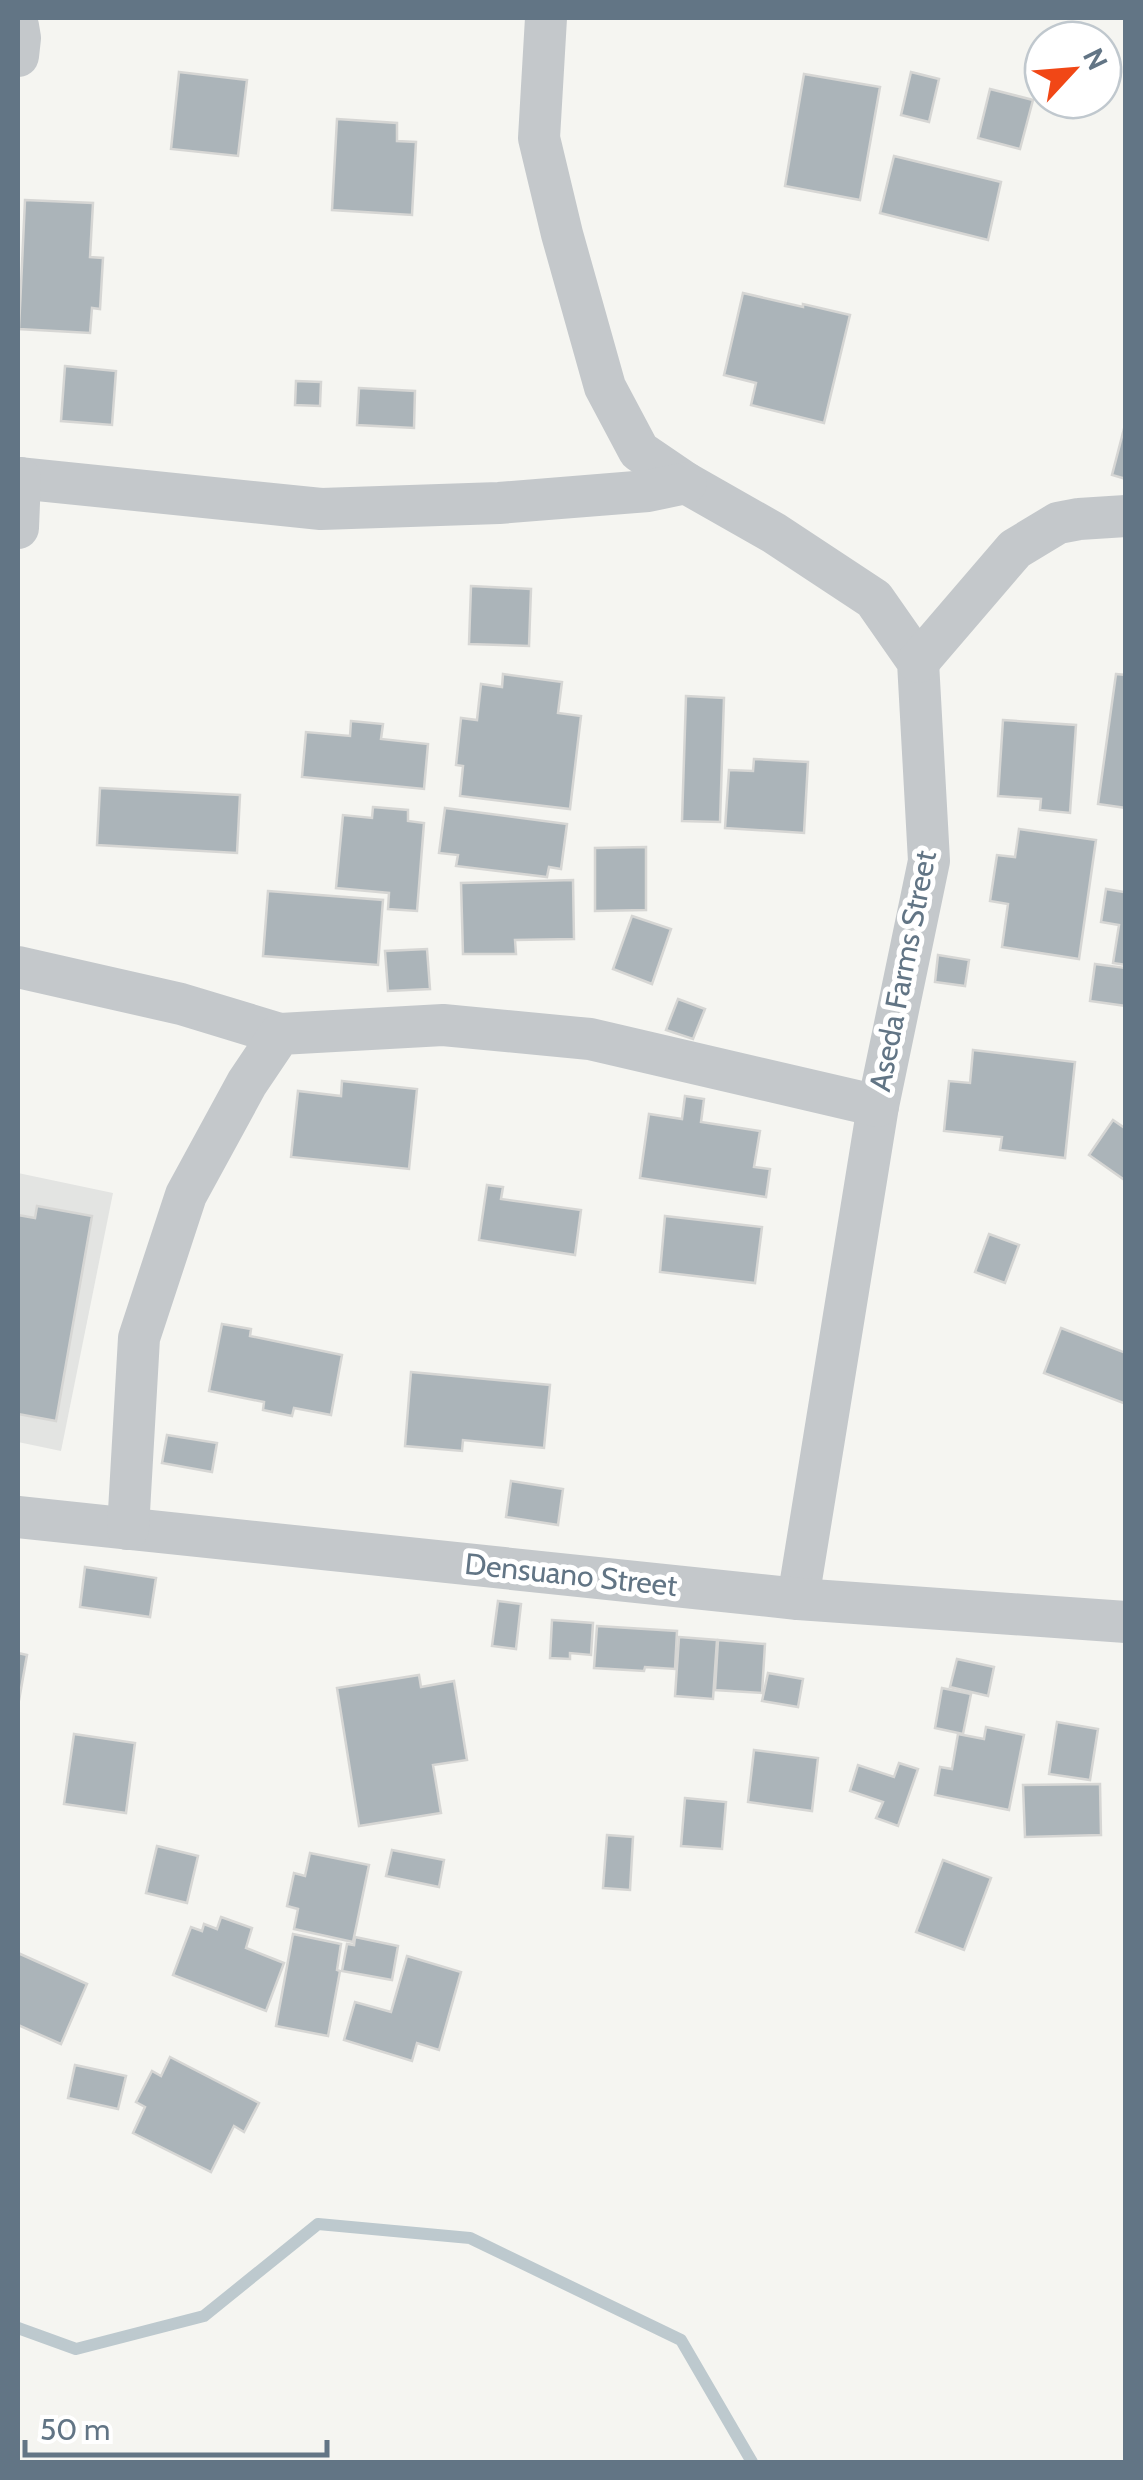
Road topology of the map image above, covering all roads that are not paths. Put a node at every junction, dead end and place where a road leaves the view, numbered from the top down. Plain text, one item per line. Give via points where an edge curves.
1 (546, 18) edge
2 (18, 26) edge
3 (18, 56) edge
4 (19, 478) edge
5 (686, 483) junction
6 (1126, 516) edge
7 (18, 528) edge
8 (918, 662) junction
9 (18, 968) edge
10 (280, 1034) junction
11 (878, 1106) junction
12 (18, 1517) edge
13 (128, 1529) junction
14 (798, 1599) junction
15 (1126, 1622) edge

1 - 5 street via 539,138 605,387 639,451
2 - 3 street
4 - 5 street via 321,508 499,503
4 - 7 street
5 - 8 street via 874,599
6 - 8 street via 1058,523 1014,550
8 - 11 street, Aseda Farms Street via 929,860
9 - 10 street
10 - 11 street via 443,1025 590,1039
10 - 13 street via 186,1195 139,1338
11 - 14 street, Aseda Farms Street
12 - 13 street, Densuano Street
13 - 14 street, Densuano Street
14 - 15 street, Densuano Street

